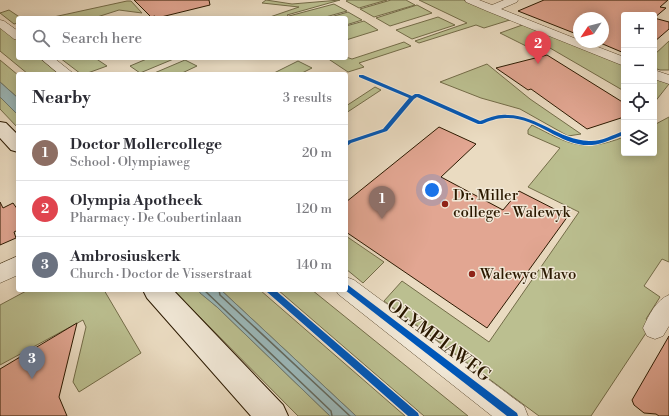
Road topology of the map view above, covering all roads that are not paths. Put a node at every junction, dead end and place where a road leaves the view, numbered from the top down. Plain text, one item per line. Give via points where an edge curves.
1 (470, 0) edge
2 (513, 0) edge
3 (491, 9) junction
4 (0, 23) edge
5 (16, 35) edge
6 (49, 60) edge
7 (621, 61) edge
8 (64, 72) edge
9 (657, 75) edge
10 (669, 80) edge
11 (0, 127) edge
12 (16, 144) edge
13 (16, 266) edge
14 (0, 274) edge
15 (348, 289) edge
16 (158, 292) edge
17 (669, 305) edge
18 (654, 328) dead end
19 (262, 413) edge
20 (514, 416) edge

1 - 3 street
2 - 3 street
3 - 7 street
4 - 5 street
6 - 8 street
9 - 10 street
11 - 12 main road
13 - 14 street
15 - 20 street, OLYMPIAWEG
16 - 19 main road
17 - 18 street

